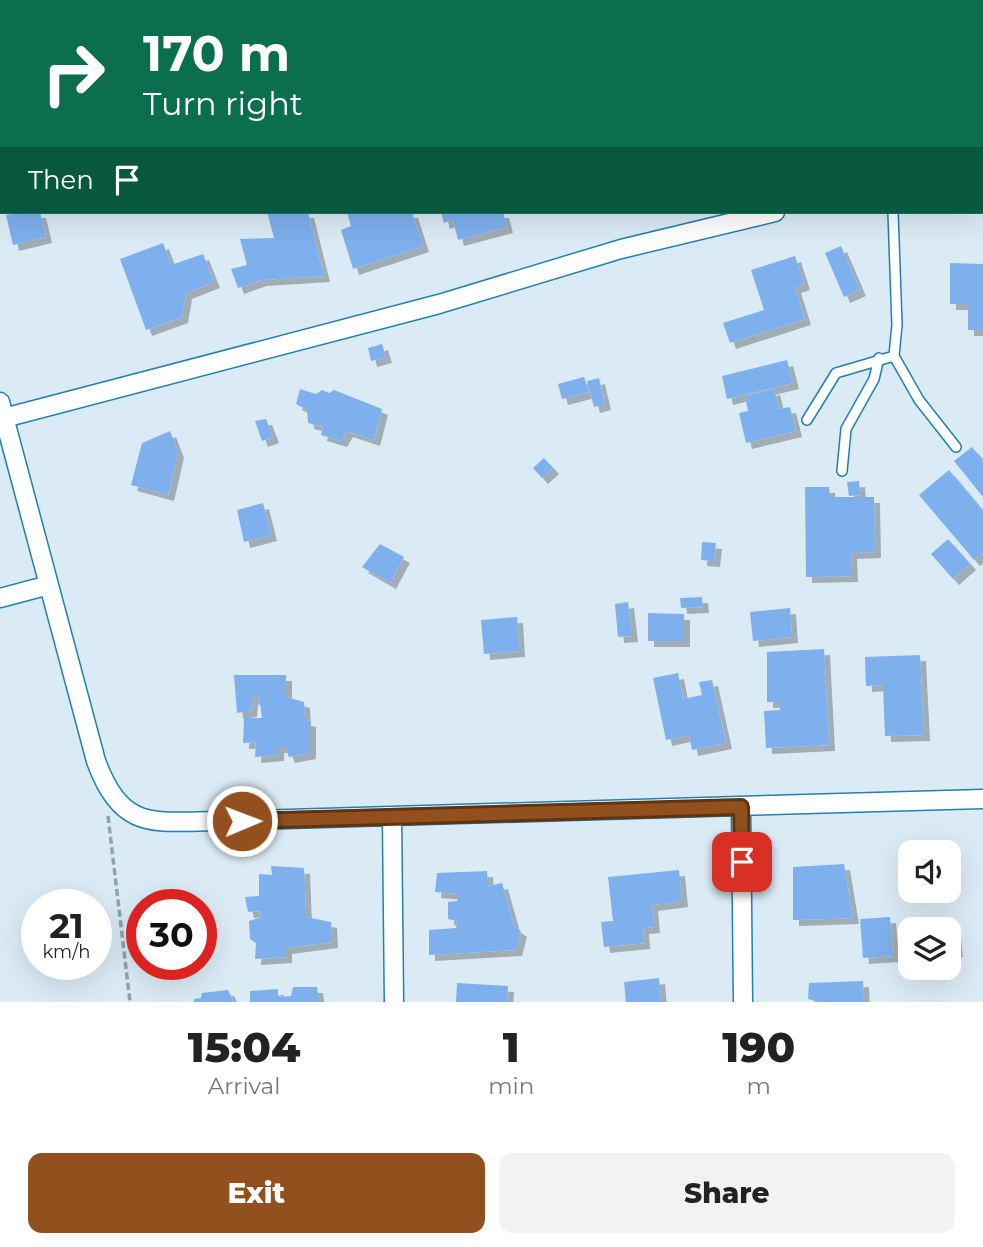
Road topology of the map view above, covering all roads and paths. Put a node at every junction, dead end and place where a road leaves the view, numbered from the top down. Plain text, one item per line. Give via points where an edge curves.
1 (767, 214) edge
2 (893, 214) edge
3 (894, 356) junction
4 (879, 358) junction
5 (2, 410) edge
6 (807, 420) dead end
7 (956, 447) dead end
8 (842, 471) dead end
9 (49, 585) junction
10 (0, 597) edge
11 (106, 788) junction
12 (983, 799) edge
13 (741, 807) junction
14 (392, 817) junction
15 (130, 1002) edge
16 (394, 1002) edge
17 (743, 1002) edge

1 - 5 street via 621,249 439,304
2 - 3 lane
3 - 4 lane
3 - 7 lane via 919,400
4 - 6 lane via 836,373
4 - 8 lane via 846,429
5 - 9 street
9 - 10 street
9 - 11 street
11 - 14 street via 122,808 153,822
11 - 15 path
12 - 13 street
13 - 14 street
13 - 17 street
14 - 16 street

